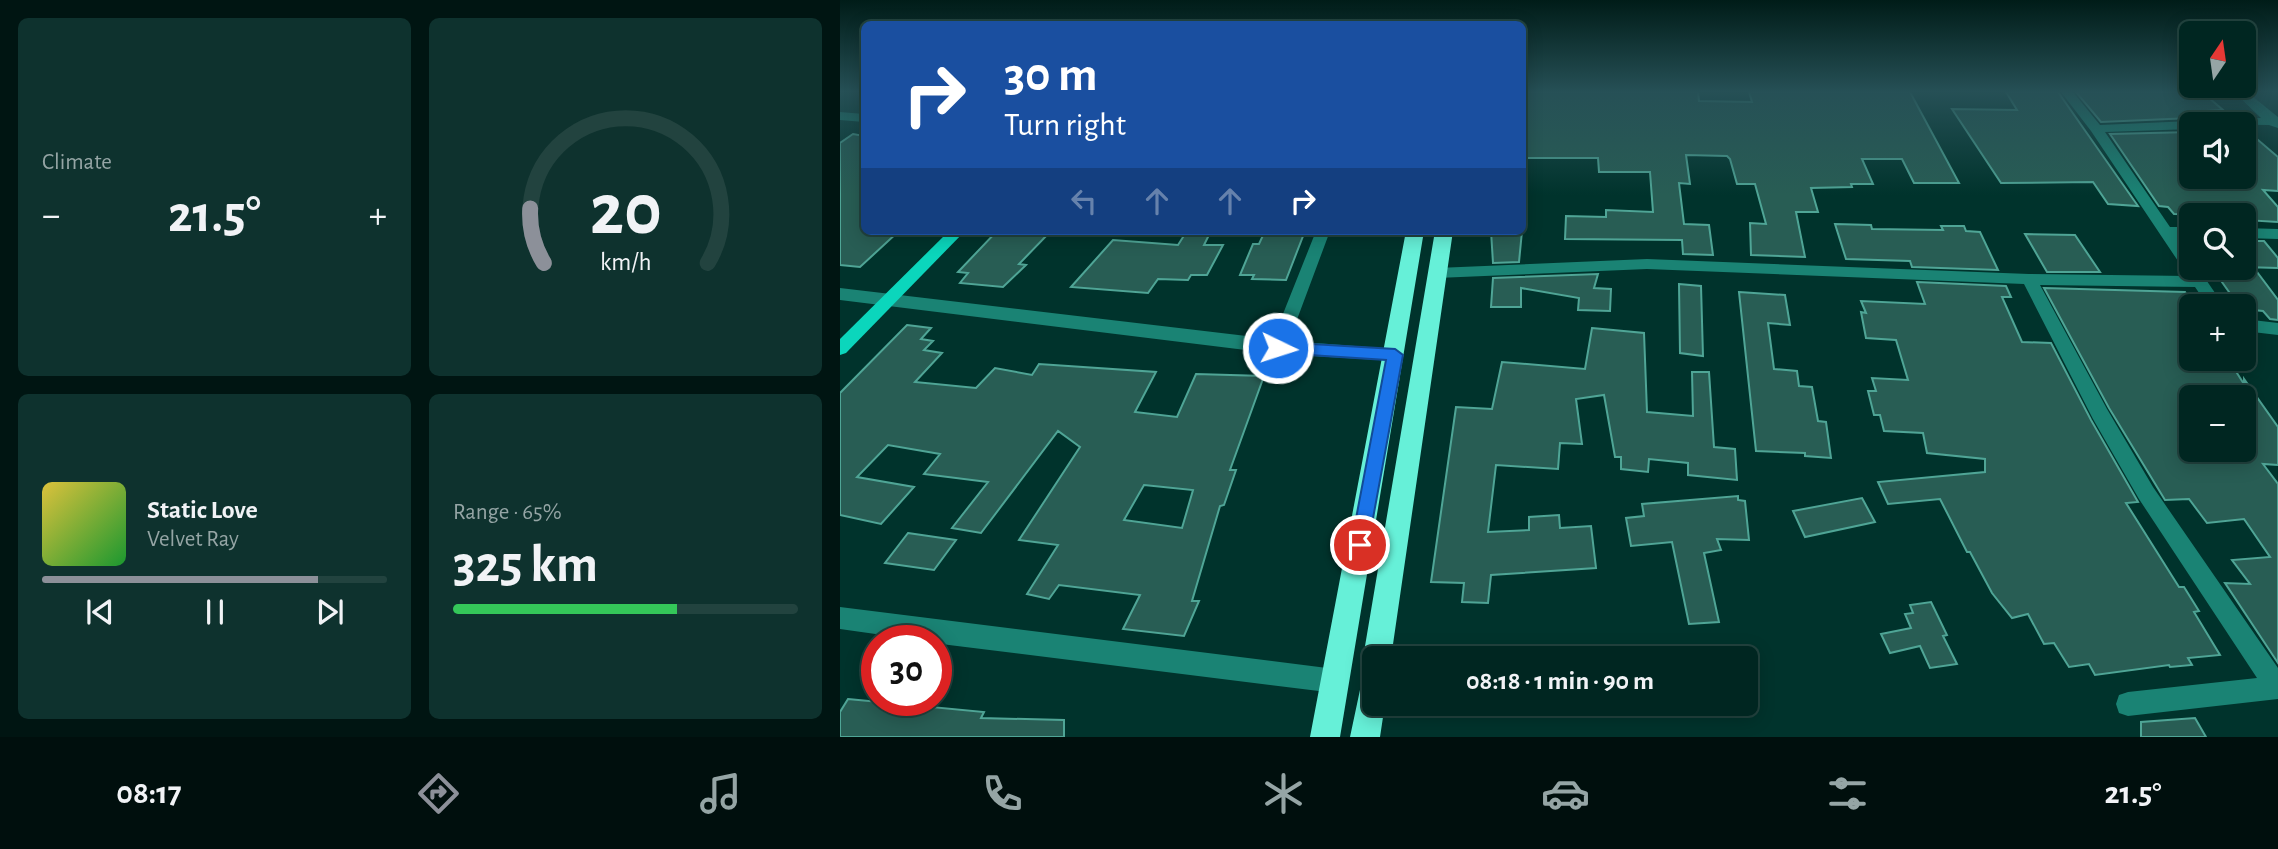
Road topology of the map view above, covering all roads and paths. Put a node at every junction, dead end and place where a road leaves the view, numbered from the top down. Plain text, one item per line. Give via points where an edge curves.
1 (2094, 126) edge
2 (2158, 126) edge
3 (2096, 129) junction
4 (2165, 232) junction
5 (2179, 232) edge
6 (2256, 233) edge
7 (2278, 234) edge
8 (954, 235) edge
9 (1321, 235) edge
10 (1414, 235) edge
11 (1443, 235) edge
12 (1437, 273) junction
13 (2029, 279) junction
14 (2197, 282) junction
15 (840, 294) edge
16 (2206, 294) edge
17 (892, 299) junction
18 (2256, 326) edge
19 (2278, 329) edge
20 (1278, 348) junction
21 (840, 349) edge
22 (1395, 355) junction
23 (840, 618) edge
24 (1379, 646) edge
25 (1335, 681) junction
26 (2278, 687) edge
27 (2128, 704) dead end
28 (1368, 716) edge
29 (1325, 737) edge
30 (1365, 737) edge

1 - 3 street
2 - 3 street
3 - 4 street
4 - 5 street
4 - 14 street
6 - 7 street
8 - 17 main road
9 - 20 street
10 - 22 highway
11 - 12 highway
12 - 13 street via 1647,264
12 - 24 highway
13 - 14 street
13 - 26 street via 2146,493
14 - 16 street
15 - 17 street
17 - 20 street
17 - 21 main road
18 - 19 street
20 - 22 street
22 - 25 highway
23 - 25 street
25 - 29 highway
26 - 27 street
28 - 30 highway

